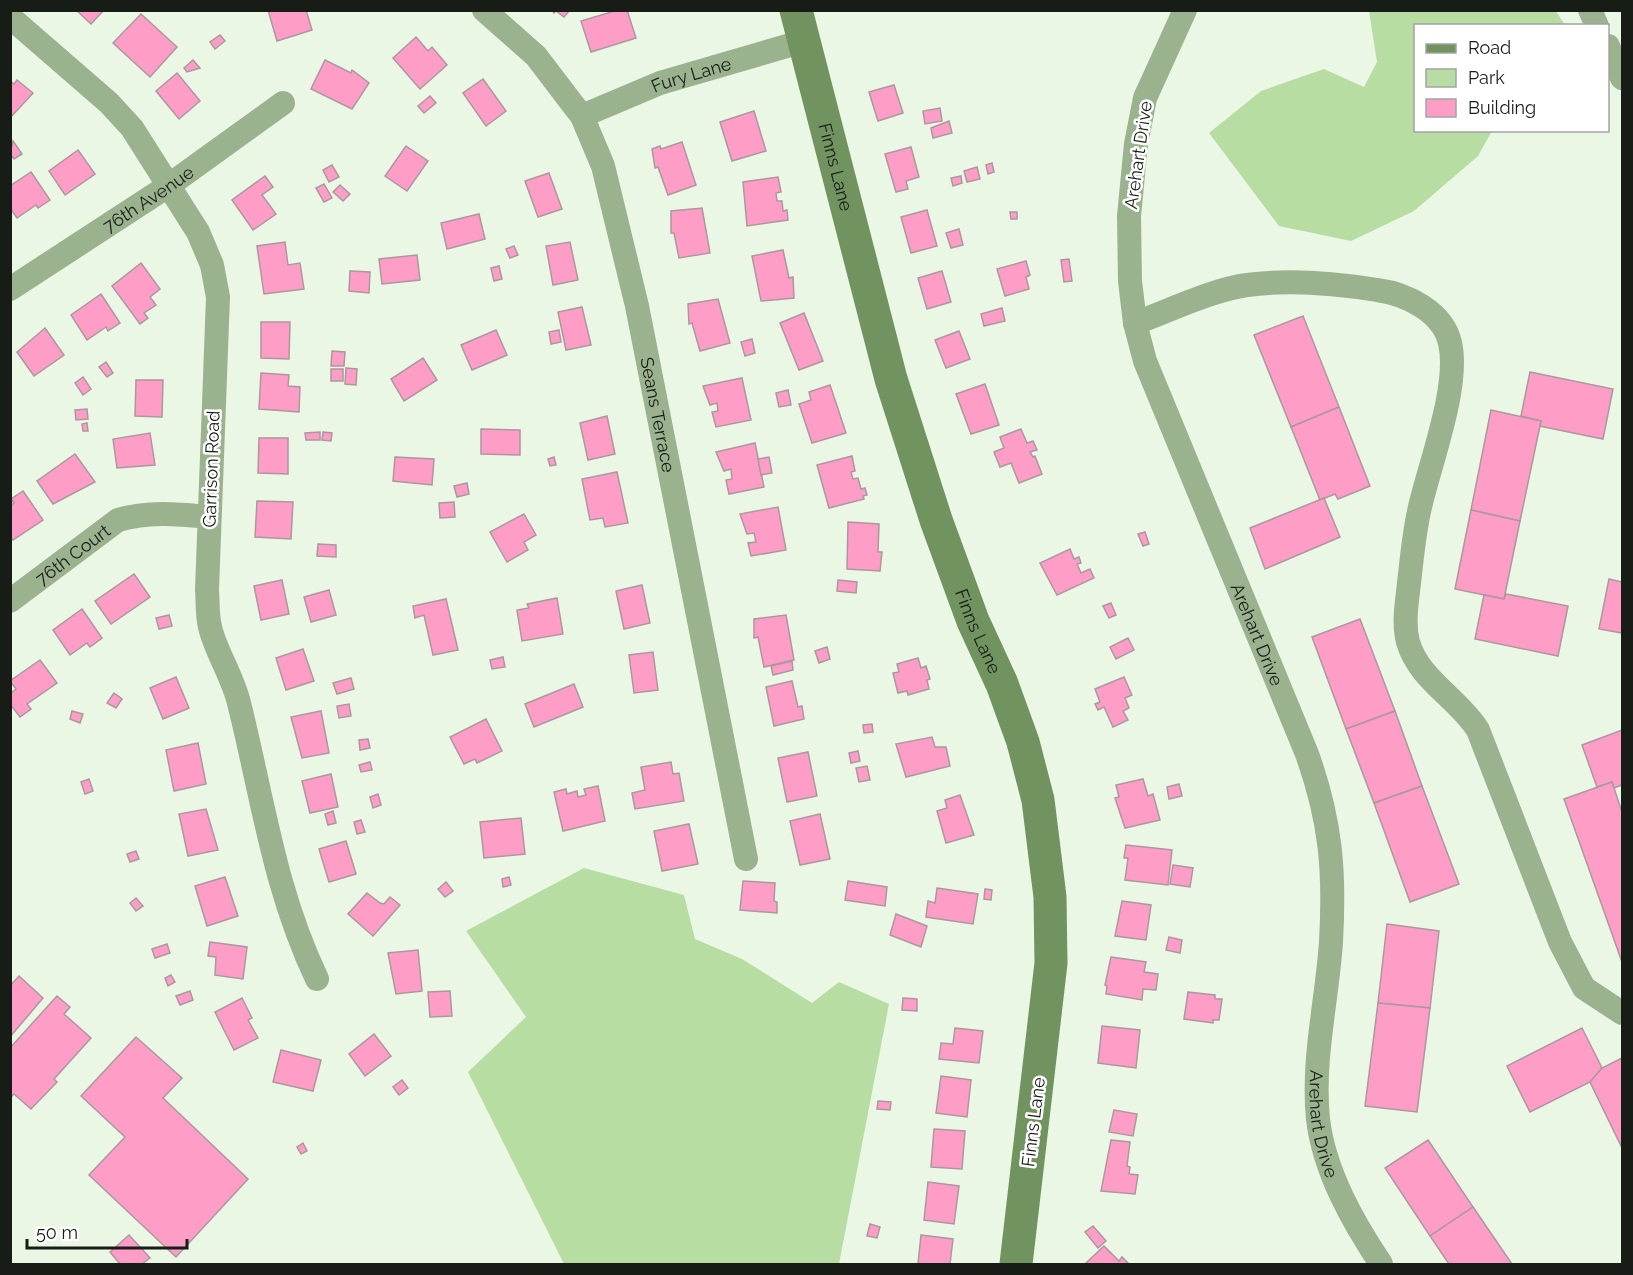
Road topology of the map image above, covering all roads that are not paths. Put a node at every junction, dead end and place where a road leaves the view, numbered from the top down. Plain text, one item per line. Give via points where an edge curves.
1 (484, 10) edge
2 (1185, 10) edge
3 (1590, 10) edge
4 (10, 17) edge
5 (1596, 24) edge
6 (800, 26) edge
7 (1609, 48) edge
8 (1623, 78) edge
9 (283, 104) dead end
10 (582, 116) junction
11 (168, 186) junction
12 (10, 289) edge
13 (1135, 323) junction
14 (209, 517) junction
15 (10, 601) edge
16 (746, 859) dead end
17 (317, 979) dead end
18 (1623, 1013) edge
19 (1016, 1264) edge
20 (1381, 1264) edge

1 - 10 street, Seans Terrace via 536,56
2 - 13 street, Arehart Drive via 1145,98 1136,144 1130,216 1130,281
3 - 5 street
4 - 11 street, Garrison Road via 109,103 132,128
6 - 10 street, Fury Lane via 627,94
6 - 19 street, Finns Lane via 891,379 936,520 1020,733 1038,800 1050,897 1051,963
7 - 8 street
9 - 11 street, 76th Avenue
10 - 16 street, Seans Terrace via 603,166 637,306
11 - 12 street, 76th Avenue
11 - 14 street, Garrison Road via 198,232 212,265 218,297
13 - 18 street via 1245,285 1293,282 1386,291 1422,306 1445,330 1450,343 1451,383 1419,509 1406,607 1408,641 1416,661 1478,730 1560,942 1584,988
13 - 20 street, Arehart Drive via 1145,361 1307,754 1324,805 1333,877 1331,943 1316,1081 1318,1121 1338,1190
14 - 15 street, 76th Court via 139,514 118,520
14 - 17 street, Garrison Road via 210,627 239,702 283,894

